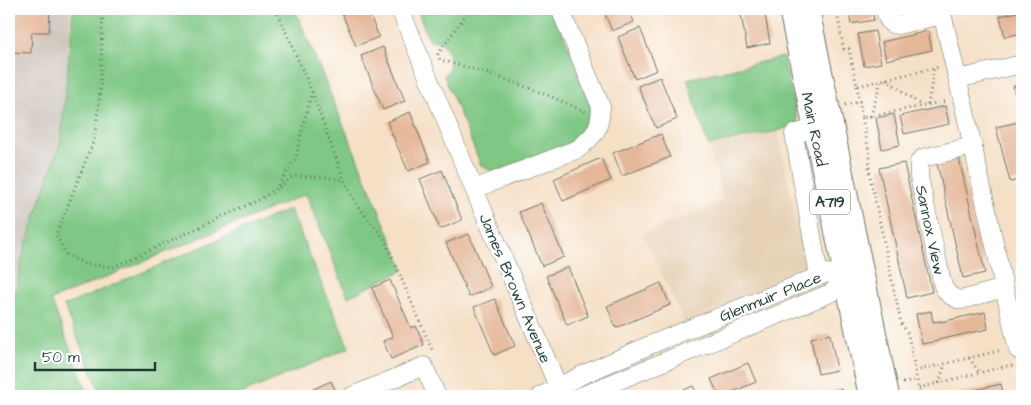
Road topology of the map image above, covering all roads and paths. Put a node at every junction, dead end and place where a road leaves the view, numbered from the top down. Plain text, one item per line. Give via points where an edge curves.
1 (104, 9) edge
2 (276, 9) edge
3 (400, 9) edge
4 (470, 9) edge
5 (560, 9) edge
6 (790, 9) edge
7 (808, 9) edge
8 (836, 9) edge
9 (885, 9) edge
10 (941, 12) edge
11 (1022, 64) edge
12 (934, 68) junction
13 (956, 71) junction
14 (886, 79) junction
15 (881, 80) junction
16 (857, 86) junction
17 (312, 92) junction
18 (962, 98) junction
19 (928, 105) junction
20 (922, 106) junction
21 (871, 116) junction
22 (862, 118) junction
23 (600, 119) junction
24 (815, 128) junction
25 (973, 146) junction
26 (344, 180) junction
27 (276, 188) junction
28 (474, 189) junction
29 (850, 275) junction
30 (819, 276) junction
31 (1004, 288) junction
32 (434, 353) dead end
33 (1016, 354) junction
34 (969, 358) junction
35 (946, 364) junction
36 (915, 371) junction
37 (980, 373) junction
38 (939, 383) junction
39 (918, 388) junction
40 (560, 391) edge
41 (352, 396) edge
42 (437, 396) edge
43 (541, 396) edge
44 (580, 396) edge
45 (870, 396) edge
46 (888, 396) edge
47 (920, 396) edge

1 - 27 path via 94,140 56,234 66,254 84,264 113,267 261,199
2 - 17 path
3 - 28 street, James Brown Avenue
4 - 23 path via 438,54 440,60 518,84
5 - 23 street via 601,107
6 - 24 main road, Main Road / A719
7 - 29 main road, Main Road / A719
8 - 16 path via 844,49 849,50
9 - 10 street via 892,24
10 - 13 street
11 - 13 street
12 - 13 path
12 - 14 path
12 - 19 path
13 - 18 street
14 - 15 path
14 - 20 path
15 - 16 path
15 - 21 path
16 - 22 path
17 - 26 path
17 - 27 path via 296,157
18 - 19 path
18 - 25 street
19 - 20 path
20 - 21 path
21 - 22 path
22 - 36 path via 870,156 869,171
23 - 28 street via 591,138 578,149
24 - 29 main road, Main Road / A719
24 - 30 street via 794,134
25 - 31 street
25 - 31 street, Sannox View via 923,158 919,162 919,177 946,292 961,300
26 - 27 path via 294,176
26 - 32 path via 357,205 384,240
28 - 40 street, James Brown Avenue
29 - 30 street, Glenmuir Place via 828,273
29 - 44 street, Glenmuir Place via 833,292
29 - 45 main road, Main Road / A719
29 - 46 main road, Main Road / A719
30 - 40 street, Glenmuir Place via 650,344
31 - 33 street
33 - 34 path
33 - 37 path via 1006,366
34 - 35 path
34 - 37 path
35 - 36 path
35 - 38 path
36 - 39 path
37 - 38 path
38 - 39 path
39 - 47 path
40 - 43 street, Glenmuir Place
41 - 42 street via 424,366

